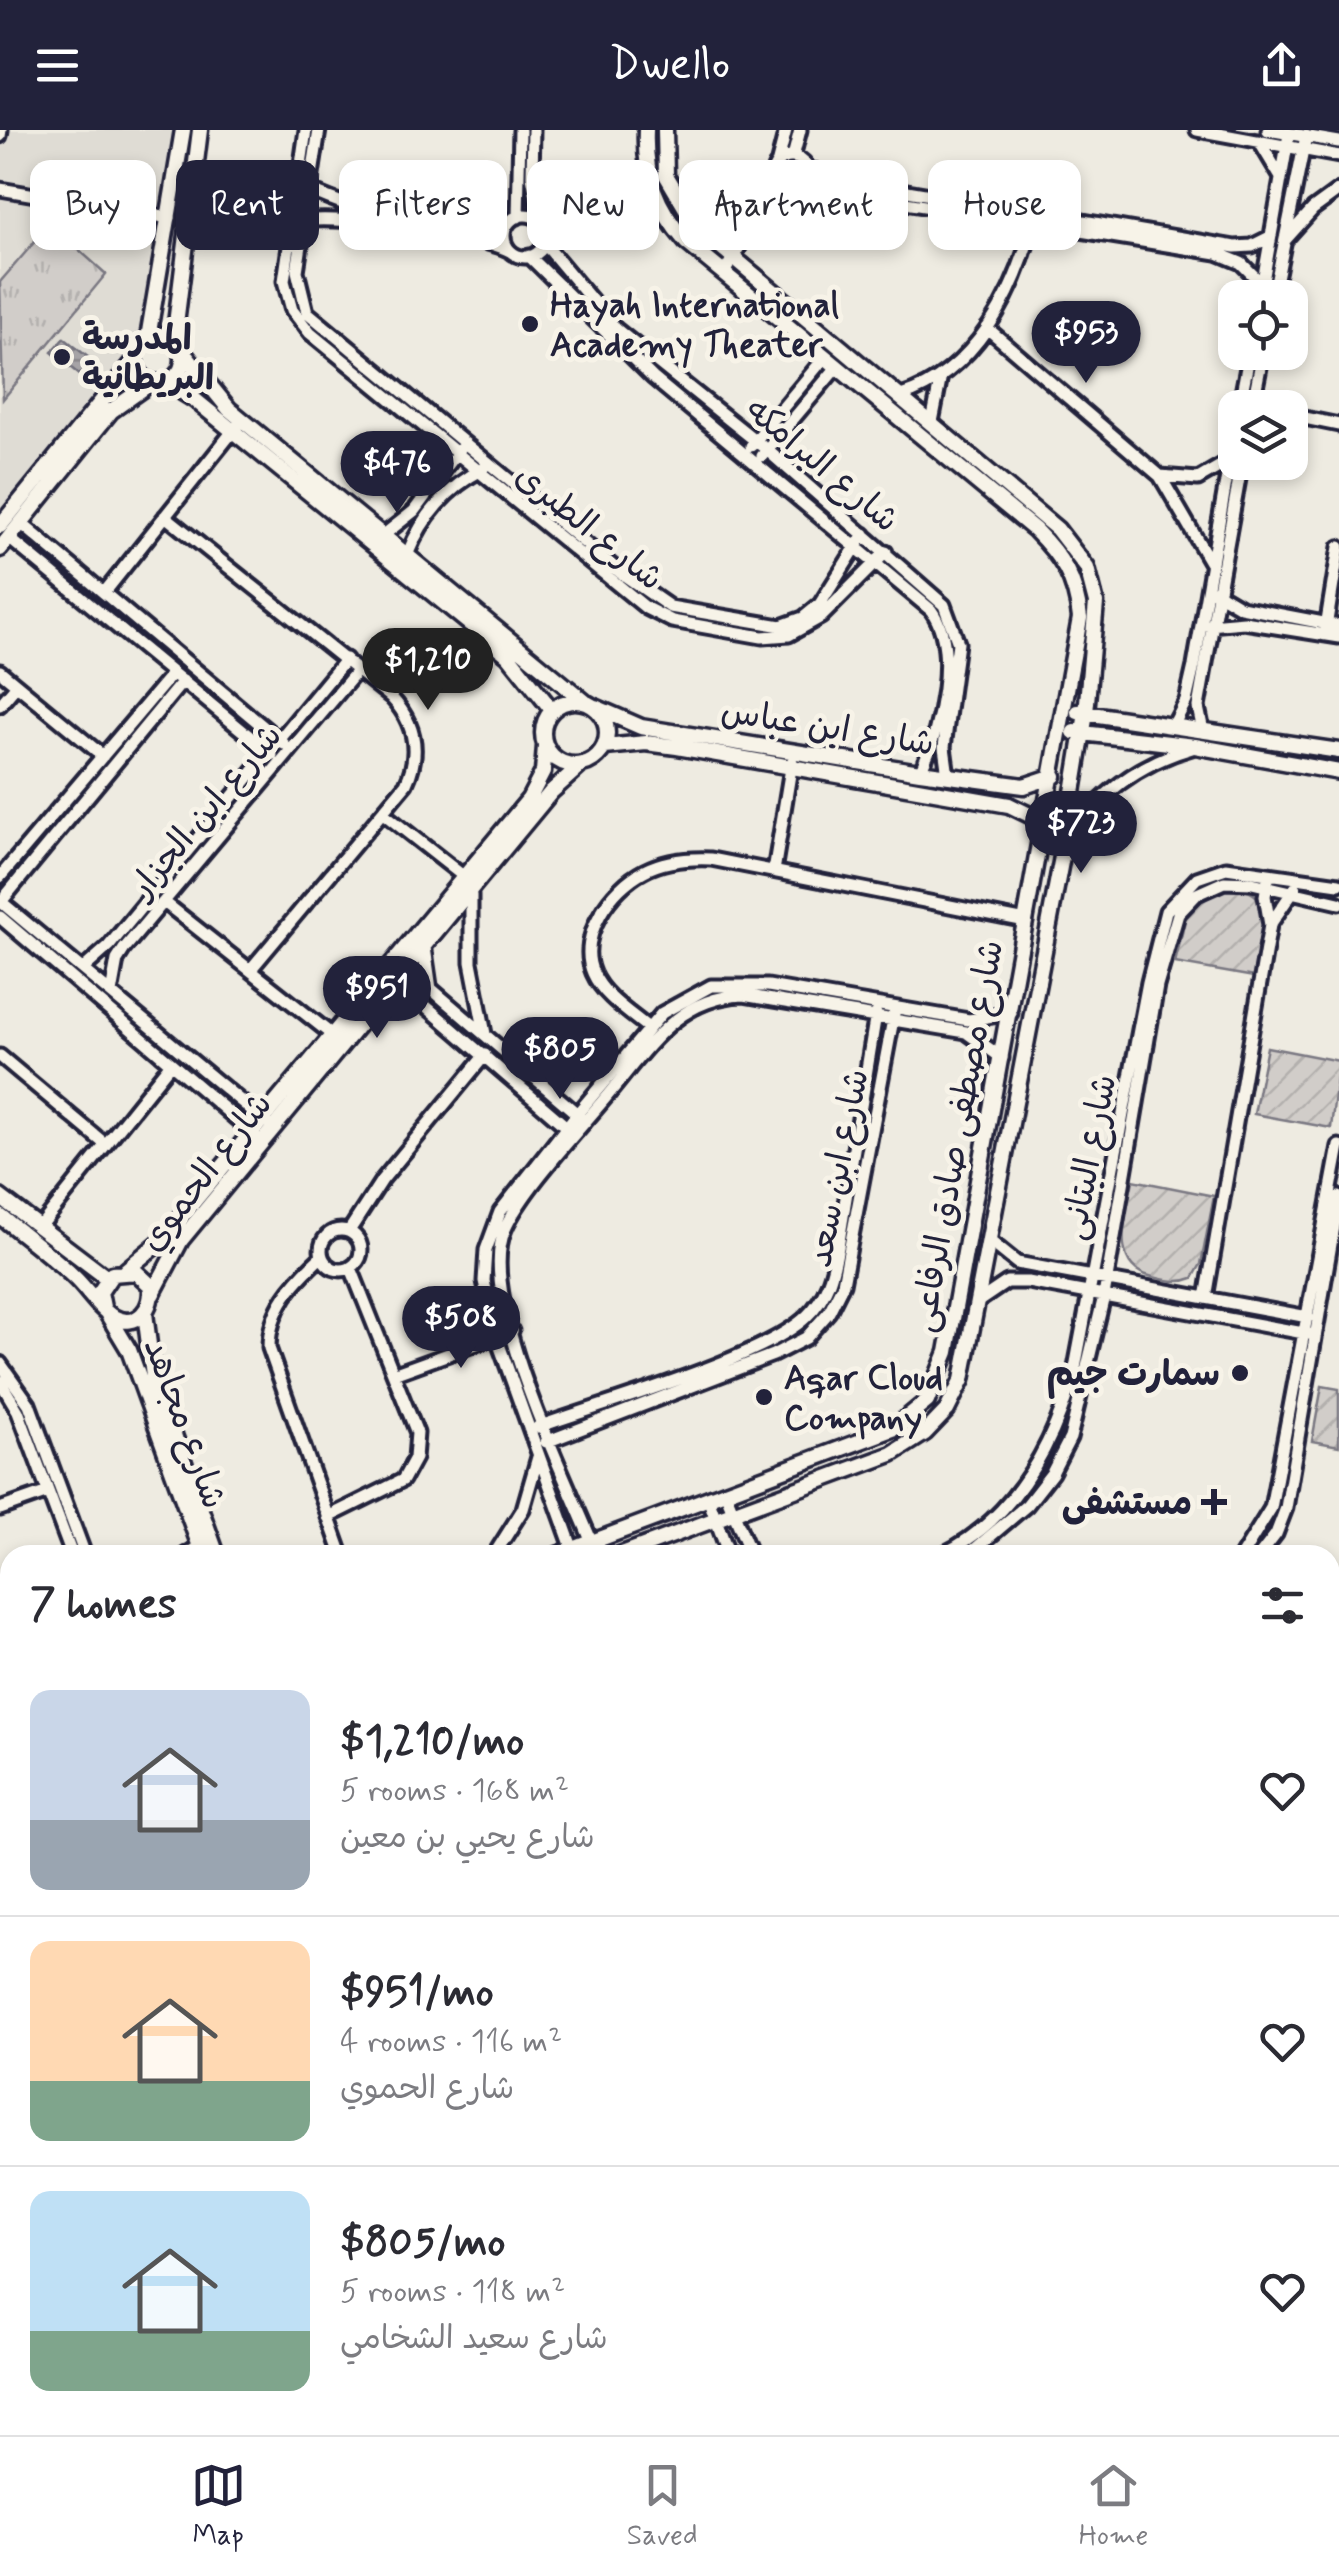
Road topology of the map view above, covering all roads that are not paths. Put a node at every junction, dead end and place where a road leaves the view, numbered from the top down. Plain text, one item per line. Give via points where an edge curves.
1 (183, 130) edge
2 (200, 130) edge
3 (306, 130) edge
4 (319, 130) edge
5 (520, 130) edge
6 (534, 130) edge
7 (646, 130) edge
8 (665, 130) edge
9 (786, 130) edge
10 (800, 130) edge
11 (1198, 130) edge
12 (1264, 136) edge
13 (1288, 140) junction
14 (1339, 142) edge
15 (1305, 143) junction
16 (1339, 156) edge
17 (793, 158) junction
18 (305, 160) edge
19 (311, 160) edge
20 (533, 160) edge
21 (778, 160) edge
22 (790, 160) edge
23 (796, 160) edge
24 (1281, 179) junction
25 (0, 189) edge
26 (1339, 190) edge
27 (908, 191) edge
28 (319, 196) edge
29 (679, 200) edge
30 (170, 218) junction
31 (527, 218) edge
32 (319, 219) edge
33 (513, 220) junction
34 (1081, 231) edge
35 (1270, 237) junction
36 (1284, 242) junction
37 (291, 250) edge
38 (300, 250) edge
39 (536, 250) edge
40 (549, 250) edge
41 (705, 250) edge
42 (724, 250) edge
43 (738, 250) edge
44 (1024, 250) edge
45 (510, 251) junction
46 (702, 254) junction
47 (529, 256) junction
48 (734, 258) junction
49 (724, 273) junction
50 (1253, 280) edge
51 (1263, 280) edge
52 (1277, 280) edge
53 (986, 328) junction
54 (148, 338) junction
55 (178, 345) junction
56 (135, 360) junction
57 (831, 362) junction
58 (657, 373) junction
59 (942, 377) junction
60 (159, 382) junction
61 (901, 396) junction
62 (1308, 419) edge
63 (932, 422) junction
64 (238, 425) junction
65 (1339, 425) edge
66 (755, 441) junction
67 (460, 450) junction
68 (766, 450) junction
69 (744, 454) junction
70 (756, 463) junction
71 (483, 468) junction
72 (1218, 470) edge
73 (1160, 476) junction
74 (1230, 480) edge
75 (1232, 480) edge
76 (165, 516) junction
77 (22, 524) junction
78 (385, 534) junction
79 (3, 538) edge
80 (860, 540) junction
81 (1339, 548) edge
82 (408, 553) junction
83 (882, 557) junction
84 (1210, 562) junction
85 (626, 584) junction
86 (1212, 590) junction
87 (104, 593) junction
88 (1268, 619) junction
89 (1214, 625) junction
90 (1200, 626) junction
91 (1330, 628) edge
92 (1339, 637) edge
93 (346, 659) junction
94 (358, 670) junction
95 (0, 671) edge
96 (178, 677) junction
97 (17, 685) junction
98 (0, 704) edge
99 (590, 705) junction
100 (552, 710) junction
101 (1067, 710) junction
102 (1086, 713) junction
103 (1173, 726) junction
104 (1063, 730) junction
105 (1203, 731) junction
106 (1083, 732) junction
107 (279, 740) junction
108 (545, 746) junction
109 (1196, 746) junction
110 (605, 747) junction
111 (291, 750) junction
112 (1339, 751) edge
113 (269, 752) junction
114 (102, 756) junction
115 (793, 759) junction
116 (280, 762) junction
117 (581, 765) junction
118 (920, 772) junction
119 (1339, 772) edge
120 (948, 776) junction
121 (1054, 776) junction
122 (383, 813) junction
123 (1044, 822) junction
124 (1065, 841) junction
125 (774, 871) junction
126 (463, 876) junction
127 (0, 877) edge
128 (1298, 878) junction
129 (1268, 879) junction
130 (1339, 884) edge
131 (1294, 892) junction
132 (471, 895) junction
133 (0, 902) edge
134 (164, 902) junction
135 (1339, 903) edge
136 (0, 917) edge
137 (1026, 921) junction
138 (1270, 926) junction
139 (424, 950) junction
140 (396, 958) junction
141 (251, 969) junction
142 (82, 970) junction
143 (385, 971) junction
144 (404, 976) junction
145 (429, 986) junction
146 (111, 993) junction
147 (876, 1011) junction
148 (1011, 1013) junction
149 (894, 1014) junction
150 (648, 1027) junction
151 (331, 1034) junction
152 (484, 1034) junction
153 (485, 1054) junction
154 (0, 1056) edge
155 (1003, 1058) junction
156 (171, 1063) junction
157 (260, 1117) junction
158 (582, 1118) junction
159 (274, 1128) junction
160 (250, 1130) junction
161 (571, 1132) junction
162 (262, 1141) junction
163 (106, 1144) junction
164 (1339, 1146) edge
165 (0, 1197) edge
166 (1339, 1198) edge
167 (0, 1216) edge
168 (39, 1228) junction
169 (349, 1231) junction
170 (991, 1242) junction
171 (322, 1256) junction
172 (352, 1268) junction
173 (126, 1270) junction
174 (107, 1278) junction
175 (1100, 1279) junction
176 (1090, 1294) junction
177 (152, 1295) junction
178 (1104, 1296) junction
179 (1206, 1298) junction
180 (979, 1301) junction
181 (106, 1311) junction
182 (145, 1313) junction
183 (1311, 1318) junction
184 (512, 1331) junction
185 (1308, 1334) junction
186 (496, 1336) junction
187 (0, 1363) edge
188 (719, 1368) junction
189 (396, 1373) junction
190 (0, 1381) edge
191 (537, 1427) junction
192 (542, 1446) junction
193 (48, 1492) junction
194 (725, 1492) junction
195 (708, 1498) junction
196 (0, 1510) edge
197 (734, 1513) junction
198 (328, 1517) junction
199 (716, 1519) junction
200 (202, 1541) edge
201 (68, 1545) edge
202 (81, 1545) edge
203 (338, 1545) edge
204 (500, 1545) edge
205 (572, 1545) edge
206 (593, 1545) edge
207 (602, 1545) edge
208 (646, 1545) edge
209 (726, 1545) edge
210 (747, 1545) edge
211 (955, 1545) edge
212 (980, 1545) edge
213 (1248, 1545) edge
214 (1268, 1545) edge

1 - 30 street
2 - 55 street
3 - 18 street, شارع الطبرى
4 - 19 street, شارع الطبرى
5 - 33 street
6 - 20 street
7 - 46 street, شارع مصطفى صادق الرفاعى via 653,193
8 - 29 street, شارع مصطفى صادق الرفاعى via 666,175
9 - 21 street
10 - 17 street
11 - 12 street
12 - 13 street
12 - 24 street
13 - 15 street
13 - 24 street
14 - 15 street
15 - 16 street
15 - 36 street
17 - 22 street
17 - 23 street
24 - 35 street
25 - 30 street
26 - 36 street
27 - 35 street via 1234,247
28 - 33 street via 358,209 472,226
30 - 54 street
31 - 33 street
32 - 45 street via 464,236
33 - 45 street via 504,238
34 - 50 street via 1217,253 1241,263
35 - 51 street
36 - 52 street
37 - 67 street, شارع الطبرى via 284,281 292,310 310,333
38 - 67 street, شارع الطبرى via 296,271 306,312
39 - 47 street
40 - 58 street, شارع البرامكه
41 - 46 street
42 - 48 street, شارع مصطفى صادق الرفاعى
43 - 48 street
44 - 53 street via 1013,288
45 - 47 street
46 - 49 street, شارع مصطفى صادق الرفاعى
47 - 58 street, شارع البرامكه
48 - 49 street
48 - 61 street, شارع مصطفى صادق الرفاعى
49 - 57 street, شارع مصطفى صادق الرفاعى
53 - 59 street
53 - 73 street
54 - 55 street via 162,335
54 - 56 street
55 - 60 street via 182,366
55 - 64 street, شارع ابن عباس
56 - 60 street via 138,372
56 - 79 street
57 - 66 street
57 - 68 street
57 - 101 street, شارع مصطفى صادق الرفاعى via 1035,530 1066,564 1080,618
58 - 66 street, شارع البرامكه
58 - 69 street, شارع البرامكه
59 - 61 street
59 - 63 street
60 - 64 street, شارع ابن عباس
60 - 77 street via 111,411
61 - 63 street, شارع مصطفى صادق الرفاعى
62 - 65 street
63 - 102 street, شارع مصطفى صادق الرفاعى via 1057,529 1086,568 1096,619
64 - 76 street
64 - 78 street, شارع ابن عباس
64 - 100 street, شارع ابن عباس via 508,655
66 - 68 street, شارع البرامكه
66 - 69 street
67 - 71 street, شارع الطبرى
67 - 78 street via 414,511
68 - 70 street
68 - 80 street, شارع البرامكه
69 - 70 street, شارع البرامكه
70 - 80 street, شارع البرامكه
71 - 82 street via 452,488
71 - 85 street, شارع الطبرى
72 - 73 street via 1198,479
73 - 84 street
74 - 84 street
75 - 86 street
76 - 87 street
76 - 93 street
77 - 79 street
77 - 87 street
78 - 82 street, شارع ابن عباس
79 - 96 street
80 - 83 street, شارع البرامكه
80 - 85 street, شارع الطبرى via 820,604 780,626 670,607
81 - 91 street
82 - 99 street, شارع ابن عباس
83 - 85 street, شارع الطبرى via 822,618 777,638 672,621 646,608
83 - 118 street, شارع البرامكه via 939,621 945,647 932,742
83 - 120 street, شارع البرامكه via 934,595 956,628 944,747
84 - 86 street
86 - 88 street
86 - 89 street
86 - 90 street
87 - 107 street
88 - 89 street
88 - 91 street
89 - 90 street
89 - 105 street via 1198,706
90 - 103 street via 1186,702
91 - 92 street
93 - 94 street
93 - 107 street, شارع ابن الجزار
94 - 111 street, شارع ابن الجزار
94 - 122 street via 402,709 415,739 412,772
95 - 97 street
96 - 113 street
96 - 114 street
96 - 133 street
97 - 98 street
97 - 114 street
99 - 100 street via 568,702
99 - 110 street via 607,725
99 - 115 street, شارع ابن عباس via 641,727
100 - 108 street via 543,727
101 - 102 street
101 - 104 street, شارع مصطفى صادق الرفاعى
102 - 103 street
102 - 106 street, شارع مصطفى صادق الرفاعى
103 - 105 street
104 - 106 street
104 - 121 street, شارع مصطفى صادق الرفاعى
105 - 112 street
106 - 109 street
106 - 124 street, شارع مصطفى صادق الرفاعى
107 - 111 street
107 - 113 street, شارع ابن الجزار
108 - 117 street via 564,764
108 - 126 street, شارع الحموي via 542,772 528,798
109 - 119 street
109 - 124 street via 1131,774
110 - 115 street, شارع ابن عباس via 646,743
110 - 117 street
111 - 116 street, شارع ابن الجزار
113 - 116 street
113 - 142 street, شارع ابن الجزار
114 - 127 street
115 - 118 street, شارع ابن عباس
115 - 123 street, شارع ابن عباس via 1009,806
115 - 125 street
116 - 134 street, شارع ابن الجزار
117 - 132 street, شارع الحموي
118 - 120 street, شارع ابن عباس
120 - 121 street, شارع ابن عباس via 1024,786
121 - 123 street, شارع مصطفى صادق الرفاعى
122 - 126 street
122 - 141 street
123 - 137 street, شارع مصطفى صادق الرفاعى
124 - 170 street, شارع مصطفى صادق الرفاعى
125 - 137 street
125 - 150 street via 690,858 664,863 624,886 595,925 589,960 602,989
126 - 140 street, شارع الحموي
128 - 129 street, شارع البتانى
128 - 130 street, شارع البتانى
128 - 131 street
129 - 131 street, شارع البتانى
129 - 138 street
129 - 175 street, شارع البتانى via 1224,882 1186,904 1172,929 1152,984
131 - 135 street, شارع البتانى
131 - 138 street
132 - 139 street, شارع الحموي
132 - 152 street via 471,962
133 - 142 street
134 - 141 street
134 - 146 street, شارع ابن الجزار via 117,960
136 - 156 street
137 - 148 street, شارع مصطفى صادق الرفاعى
138 - 179 street
139 - 144 street, شارع الحموي
139 - 145 street
140 - 143 street, شارع الحموي
140 - 144 street
141 - 151 street
142 - 146 street
143 - 144 street
143 - 151 street, شارع الحموي
144 - 145 street
144 - 153 street
144 - 159 street, شارع الحموي
145 - 152 street
146 - 157 street
147 - 149 street
147 - 150 street via 728,984 693,992
147 - 158 street via 743,996 700,1004 664,1029
147 - 188 street, شارع ابن سعد via 826,1290 784,1334
148 - 149 street via 969,1020
148 - 155 street, شارع مصطفى صادق الرفاعى
149 - 155 street via 966,1032
149 - 188 street, شارع ابن سعد via 840,1294 800,1342
150 - 158 street
151 - 157 street, شارع الحموي
152 - 158 street
153 - 161 street
153 - 169 street
154 - 163 street
155 - 194 street, شارع مصطفى صادق الرفاعى via 947,1352 927,1401 893,1429
156 - 160 street
156 - 163 street
157 - 159 street
157 - 160 street, شارع الحموي
158 - 161 street
159 - 162 street, شارع الحموي
160 - 162 street
160 - 173 street, شارع الحموي via 161,1241
161 - 184 street via 504,1233 497,1280
161 - 186 street via 511,1196 494,1226 484,1281
162 - 177 street, شارع الحموي via 181,1240
163 - 168 street
164 - 183 street
165 - 168 street
166 - 183 street
167 - 181 street, شارع مجاهد
168 - 174 street
169 - 171 street via 329,1233
169 - 172 street via 362,1251
170 - 175 street via 1017,1264
170 - 180 street, شارع مصطفى صادق الرفاعى
171 - 172 street via 332,1268
171 - 198 street via 286,1294 269,1348
172 - 189 street
173 - 174 street
173 - 177 street via 144,1277
174 - 181 street via 100,1292
175 - 176 street, شارع البتانى
175 - 178 street, شارع البتانى
175 - 179 street
176 - 178 street
176 - 180 street via 1017,1281
176 - 211 street, شارع البتانى via 1052,1442 998,1514
177 - 182 street
178 - 185 street
178 - 212 street, شارع البتانى via 1062,1457 1027,1505
179 - 183 street
180 - 197 street, شارع مصطفى صادق الرفاعى via 962,1380 926,1433 892,1454
181 - 182 street via 126,1321
181 - 200 street, شارع مجاهد via 129,1350
182 - 200 street, شارع مجاهد via 153,1376
183 - 185 street
184 - 186 street
184 - 191 street
185 - 213 street via 1271,1508
185 - 214 street via 1286,1508
186 - 189 street
186 - 191 street
187 - 202 street via 28,1404
188 - 191 street, شارع ابن سعد
188 - 192 street, شارع ابن سعد
189 - 198 street via 417,1433 411,1470 392,1488
190 - 193 street
191 - 192 street
192 - 204 street via 523,1509
192 - 205 street
192 - 206 street
193 - 196 street
193 - 201 street
194 - 195 street, شارع مصطفى صادق الرفاعى
194 - 197 street
195 - 199 street
195 - 207 street, شارع مصطفى صادق الرفاعى
197 - 199 street, شارع مصطفى صادق الرفاعى
197 - 210 street
198 - 203 street
199 - 208 street, شارع مصطفى صادق الرفاعى
199 - 209 street

